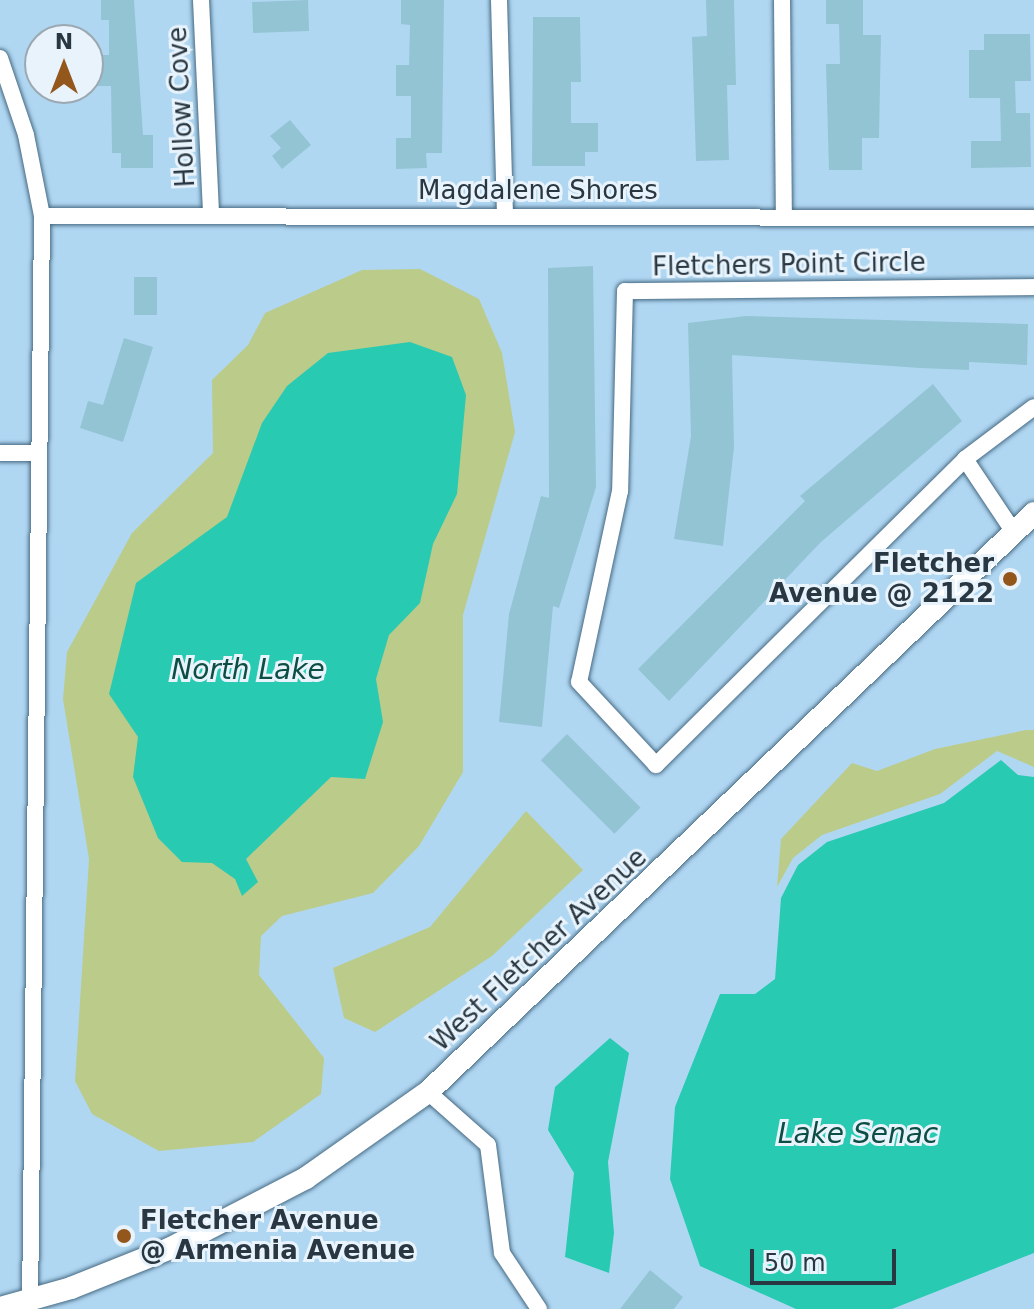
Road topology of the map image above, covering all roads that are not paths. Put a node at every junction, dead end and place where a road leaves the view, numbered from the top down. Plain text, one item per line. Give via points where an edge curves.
1 (201, 0) edge
2 (499, 0) edge
3 (782, 0) edge
4 (0, 58) edge
5 (211, 213) junction
6 (505, 215) junction
7 (42, 216) junction
8 (784, 216) junction
9 (1034, 218) edge
10 (1034, 287) edge
11 (1034, 407) edge
12 (0, 453) edge
13 (38, 453) junction
14 (965, 459) junction
15 (1034, 513) edge
16 (1011, 528) junction
17 (428, 1092) junction
18 (30, 1304) edge
19 (0, 1308) edge
20 (539, 1309) edge

1 - 5 street, Hollow Cove
2 - 6 street
3 - 8 street
4 - 7 street via 26,135
5 - 6 street, Magdalene Shores
5 - 7 street, Magdalene Shores
6 - 8 street, Magdalene Shores
7 - 13 street
8 - 9 street, Magdalene Shores
10 - 14 street, Fletchers Point Circle via 625,291 620,491 579,682 656,765
11 - 14 street, Fletchers Point Circle
12 - 13 street
13 - 18 street
14 - 16 street
15 - 16 main road, West Fletcher Avenue
16 - 17 main road, West Fletcher Avenue via 812,730
17 - 18 main road, West Fletcher Avenue via 306,1178 171,1248
17 - 20 street via 488,1145 502,1253
18 - 19 main road, West Fletcher Avenue

